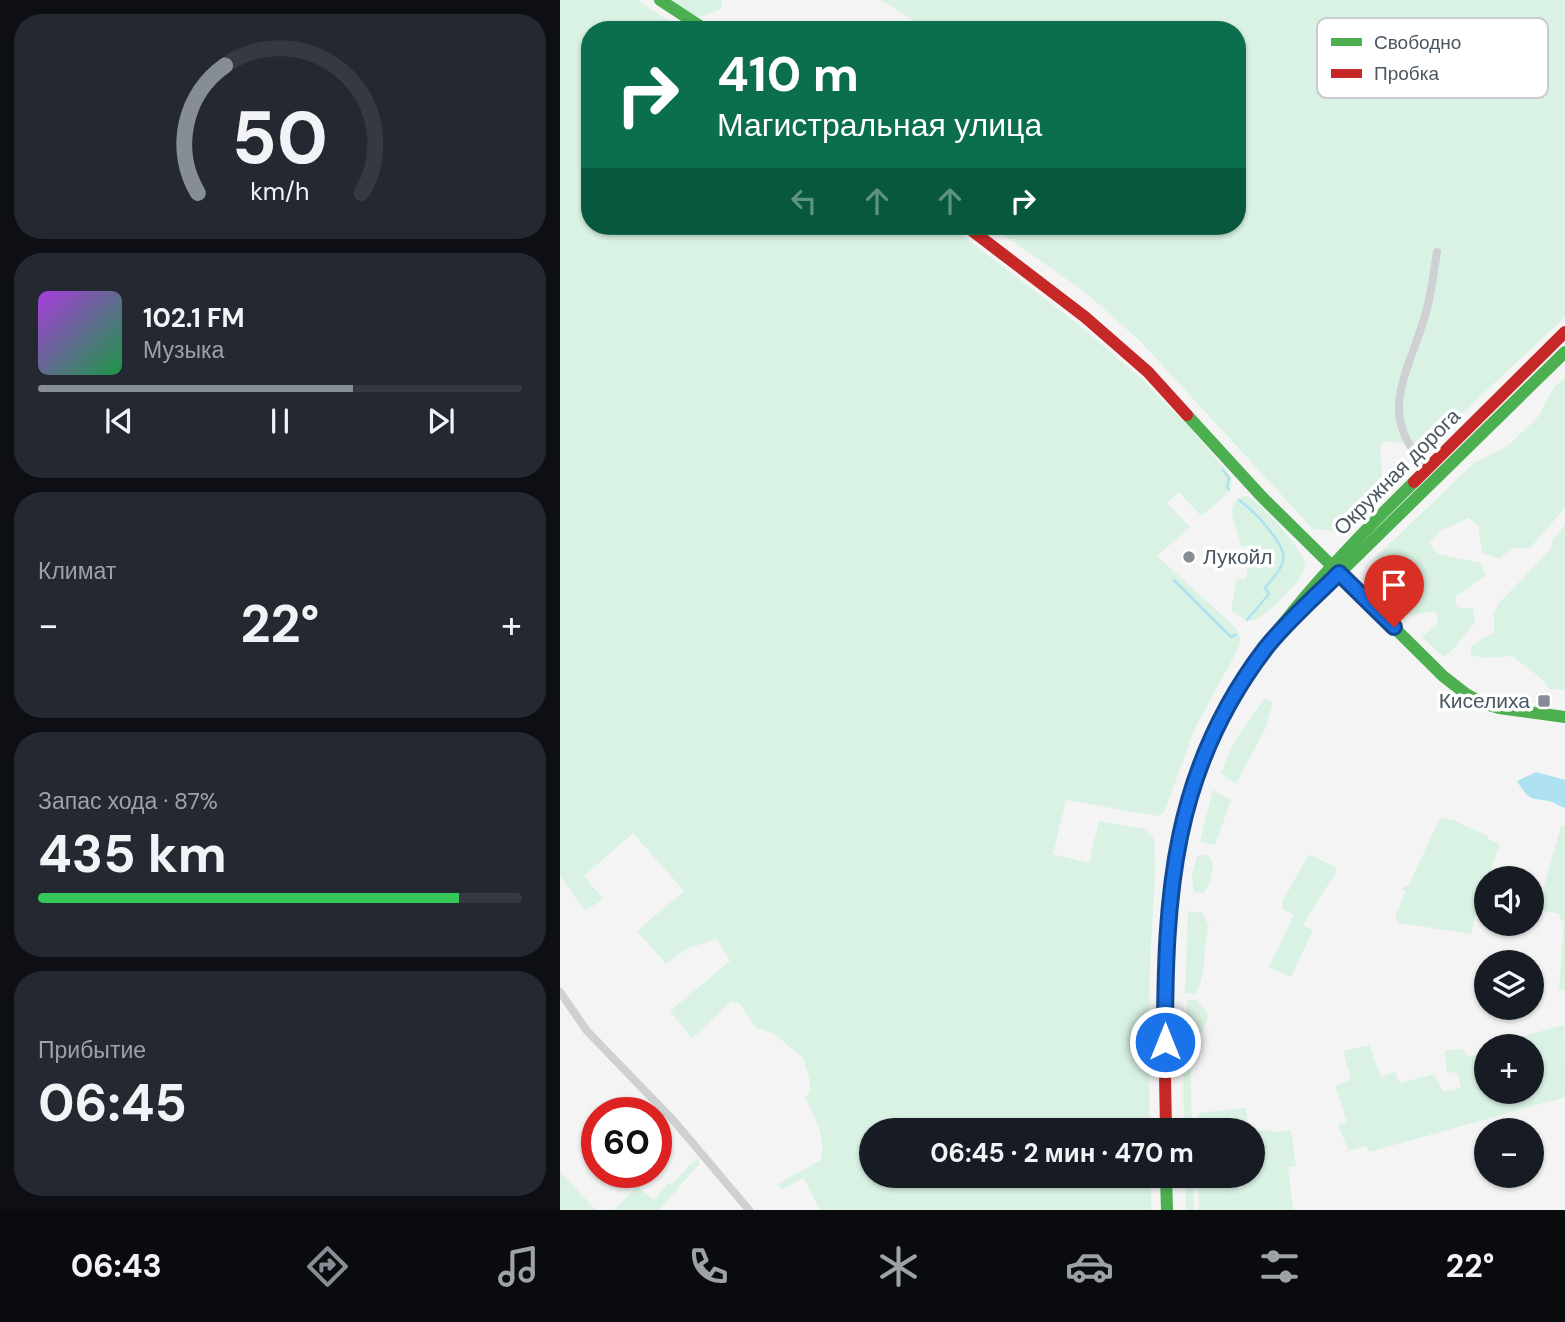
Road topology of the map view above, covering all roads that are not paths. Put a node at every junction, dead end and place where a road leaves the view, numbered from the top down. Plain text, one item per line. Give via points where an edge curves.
1 (660, 0) edge
2 (692, 21) edge
3 (978, 235) edge
4 (1437, 252) dead end
5 (1565, 331) edge
6 (1565, 352) edge
7 (1428, 468) junction
8 (1335, 569) junction
9 (1565, 717) edge
10 (560, 992) edge
11 (1166, 1118) edge
12 (1166, 1188) edge
13 (749, 1210) edge
14 (1167, 1210) edge

1 - 2 main road
3 - 8 main road via 1148,372
4 - 7 street via 1424,320 1398,398 1399,424 1414,455
5 - 7 main road, Окружная дорога
6 - 8 main road, Окружная дорога
7 - 8 main road, Окружная дорога
8 - 9 main road via 1466,694 1499,708
8 - 11 main road, Окружная дорога via 1266,649 1234,696 1196,775 1168,900
10 - 13 street via 587,1031 674,1121
12 - 14 main road

